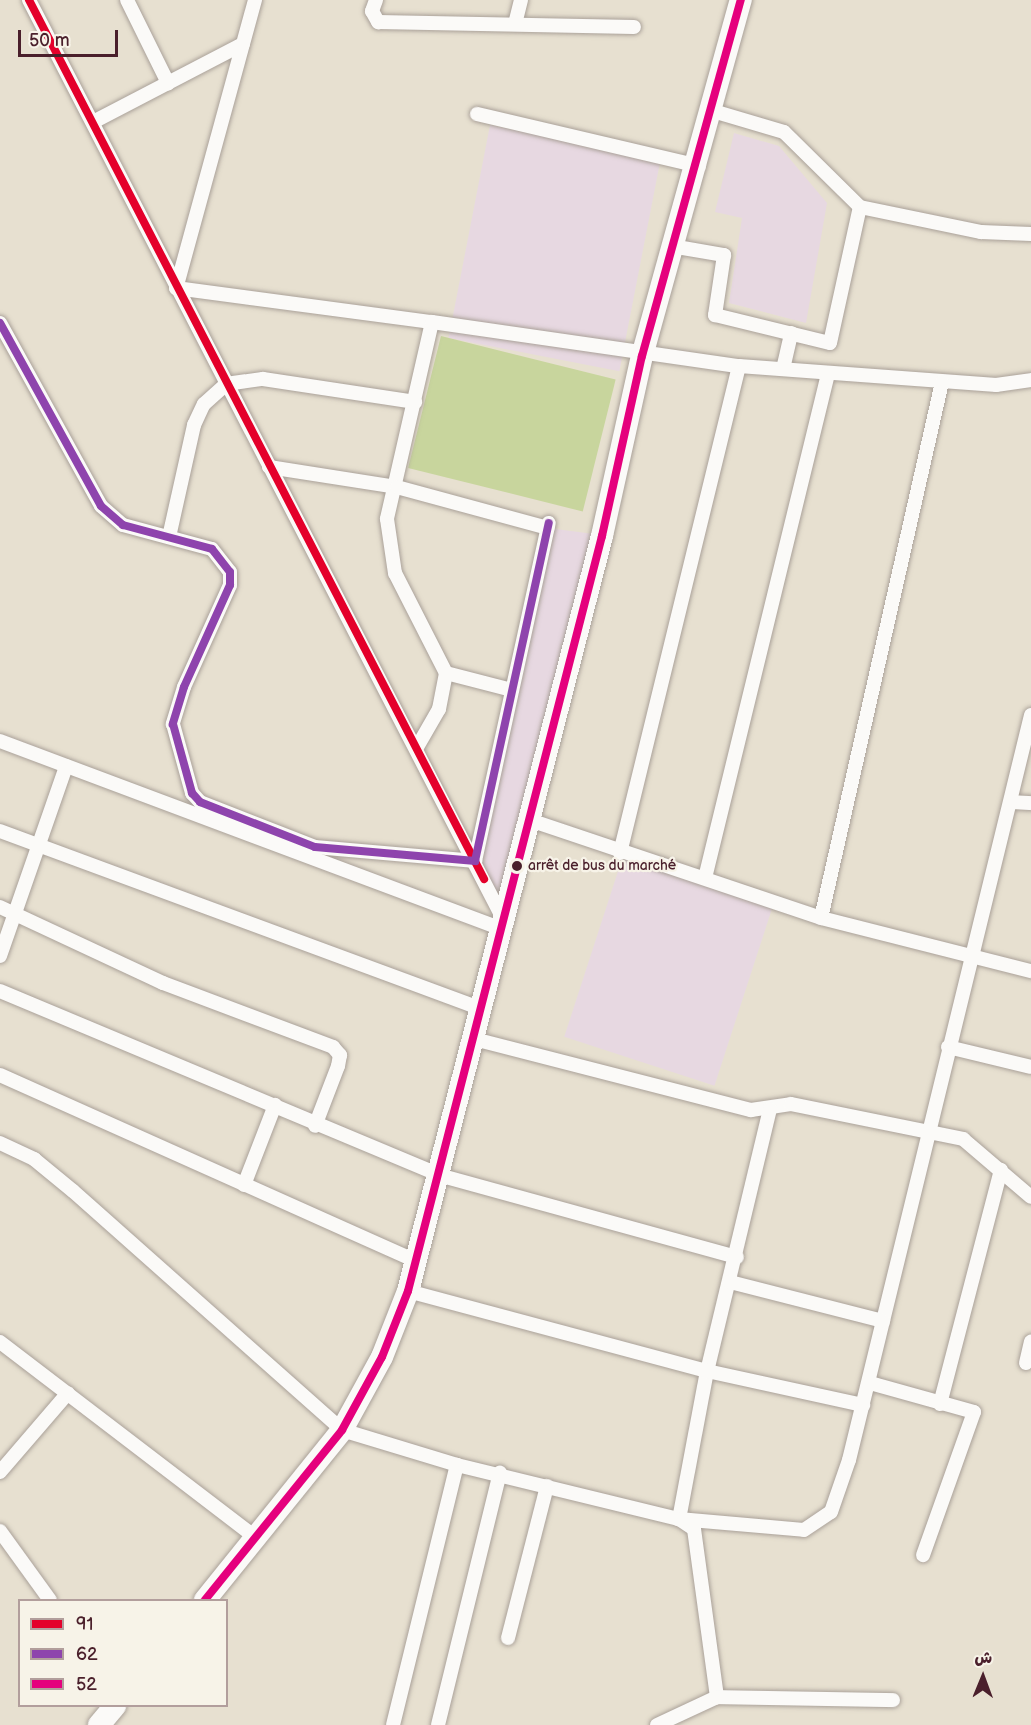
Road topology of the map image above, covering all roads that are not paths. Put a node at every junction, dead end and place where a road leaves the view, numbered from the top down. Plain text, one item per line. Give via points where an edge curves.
1 (29, 0) edge
2 (127, 0) edge
3 (255, 0) edge
4 (376, 0) edge
5 (521, 0) edge
6 (741, 0) edge
7 (515, 24) junction
8 (634, 27) dead end
9 (243, 44) junction
10 (168, 83) junction
11 (713, 111) junction
12 (477, 114) dead end
13 (93, 122) junction
14 (699, 166) junction
15 (860, 207) junction
16 (1031, 234) edge
17 (677, 247) junction
18 (176, 288) junction
19 (432, 322) junction
20 (0, 323) edge
21 (791, 333) junction
22 (642, 357) junction
23 (739, 366) junction
24 (783, 369) junction
25 (828, 374) junction
26 (1031, 380) edge
27 (942, 382) junction
28 (226, 384) junction
29 (415, 402) junction
30 (269, 467) junction
31 (397, 487) junction
32 (169, 537) junction
33 (446, 673) junction
34 (512, 690) junction
35 (1031, 715) edge
36 (0, 741) edge
37 (416, 749) junction
38 (66, 766) junction
39 (1011, 802) junction
40 (1031, 803) edge
41 (530, 820) junction
42 (0, 831) edge
43 (36, 844) junction
44 (620, 854) junction
45 (475, 861) junction
46 (705, 878) junction
47 (7, 910) edge
48 (821, 918) junction
49 (501, 922) junction
50 (0, 956) edge
51 (968, 957) junction
52 (1031, 971) edge
53 (0, 991) edge
54 (482, 1009) junction
55 (474, 1039) junction
56 (948, 1047) junction
57 (1031, 1066) edge
58 (0, 1075) edge
59 (275, 1105) junction
60 (770, 1109) junction
61 (315, 1126) junction
62 (926, 1130) junction
63 (0, 1143) edge
64 (1001, 1170) junction
65 (439, 1175) junction
66 (244, 1185) junction
67 (1031, 1197) edge
68 (737, 1257) junction
69 (416, 1261) junction
70 (730, 1282) junction
71 (408, 1291) junction
72 (883, 1321) junction
73 (0, 1342) edge
74 (1031, 1342) edge
75 (1026, 1363) dead end
76 (707, 1371) junction
77 (870, 1383) junction
78 (68, 1393) junction
79 (940, 1404) junction
80 (863, 1405) junction
81 (342, 1430) junction
82 (457, 1465) junction
83 (0, 1472) edge
84 (500, 1472) junction
85 (547, 1486) junction
86 (679, 1519) junction
87 (0, 1531) edge
88 (258, 1539) junction
89 (923, 1555) dead end
90 (49, 1599) edge
91 (206, 1599) edge
92 (508, 1638) dead end
93 (717, 1697) junction
94 (893, 1700) dead end
95 (114, 1707) edge
96 (99, 1725) edge
97 (393, 1725) edge
98 (438, 1725) edge
99 (657, 1725) edge

1 - 13 street
2 - 10 street
3 - 9 street
4 - 7 street via 372,11 378,22
5 - 7 street
6 - 11 main road
7 - 8 street
9 - 10 street
9 - 18 street
10 - 13 street
11 - 14 main road
11 - 15 street via 784,132
12 - 14 street
13 - 18 street
14 - 17 main road
15 - 16 street via 981,232
15 - 21 street via 830,343
17 - 21 street via 724,255 715,315
17 - 22 main road
18 - 19 street
18 - 28 street
19 - 22 street
19 - 29 street
20 - 32 street via 101,506 123,525
21 - 24 street
22 - 23 street
22 - 41 main road via 641,380
23 - 24 street
23 - 44 street
24 - 25 street
25 - 27 street
25 - 46 street
26 - 27 street via 996,385
27 - 48 street
28 - 29 street via 263,379
28 - 30 street
28 - 32 street via 204,404 195,425
29 - 31 street
30 - 31 street
30 - 37 street
31 - 33 street via 387,519 395,573
31 - 34 street via 548,526
32 - 45 street via 212,549 230,572 230,585 184,687 173,724 196,797 315,847
33 - 34 street
33 - 37 street via 439,709
34 - 45 street
35 - 39 street
36 - 38 street
37 - 45 street
38 - 43 street
38 - 49 street
39 - 40 street
39 - 51 street
41 - 44 street
41 - 49 main road
42 - 43 street
43 - 47 street
43 - 54 street
44 - 46 street
45 - 49 street
46 - 48 street
47 - 50 street
47 - 61 street via 163,983 333,1047 340,1054 338,1066
48 - 51 street
49 - 54 main road
51 - 52 street
51 - 56 street
53 - 59 street
54 - 55 main road
55 - 60 street via 751,1110
55 - 65 main road
56 - 57 street
56 - 62 street
58 - 66 street
59 - 61 street
59 - 66 street
60 - 62 street via 791,1104
60 - 68 street
61 - 65 street
62 - 64 street via 963,1139
62 - 72 street
63 - 81 street via 34,1159 73,1191
64 - 67 street
64 - 79 street
65 - 68 street
65 - 69 main road
66 - 69 street
68 - 70 street
69 - 71 main road
70 - 72 street
70 - 76 street
71 - 76 street
71 - 81 main road via 382,1357
72 - 77 street
73 - 78 street
74 - 75 street
76 - 80 street
76 - 86 street
77 - 79 street
77 - 80 street
78 - 83 street
78 - 88 street
79 - 89 street via 974,1412
80 - 86 street via 831,1512 819,1525 804,1530
81 - 82 street
81 - 88 main road
82 - 84 street
82 - 97 street
84 - 85 street
84 - 98 street
85 - 86 street
85 - 92 street
86 - 93 street via 694,1529 700,1554
87 - 90 street
88 - 91 main road
93 - 94 street
93 - 99 street
95 - 96 main road

